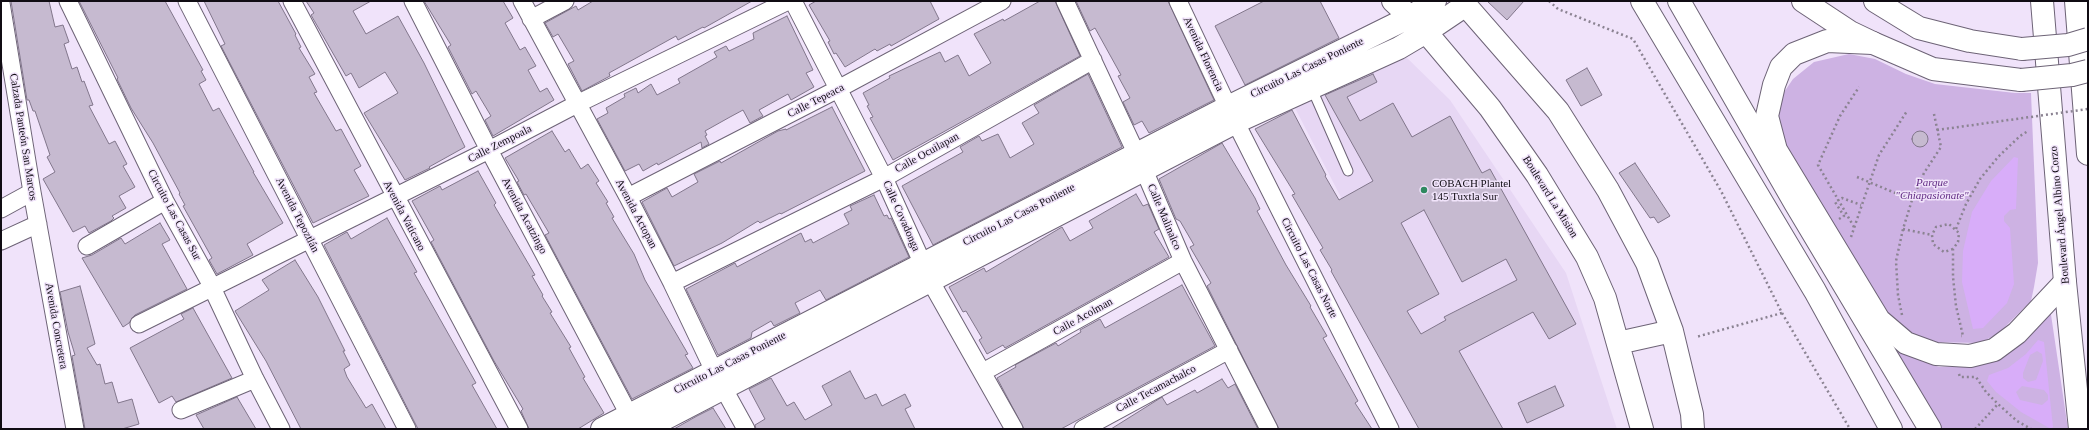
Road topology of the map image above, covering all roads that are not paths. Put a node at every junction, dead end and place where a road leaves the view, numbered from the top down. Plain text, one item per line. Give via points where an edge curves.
1 (68, 1) edge
2 (187, 1) edge
3 (292, 1) edge
4 (413, 1) edge
5 (522, 1) edge
6 (565, 1) edge
7 (788, 1) edge
8 (793, 1) edge
9 (1002, 1) edge
10 (1065, 1) edge
11 (1178, 1) edge
12 (1393, 1) edge
13 (1435, 1) edge
14 (1642, 1) edge
15 (1679, 1) edge
16 (1803, 1) edge
17 (1875, 1) edge
18 (2042, 1) edge
19 (2076, 1) edge
20 (1, 3) edge
21 (1464, 3) edge
22 (1410, 17) junction
23 (532, 19) junction
24 (1426, 32) junction
25 (2088, 39) edge
26 (1873, 43) junction
27 (1093, 60) junction
28 (2088, 71) edge
29 (838, 89) junction
30 (1312, 89) junction
31 (577, 104) junction
32 (1232, 115) junction
33 (489, 150) junction
34 (2088, 154) edge
35 (1140, 162) junction
36 (1348, 171) dead end
37 (884, 178) junction
38 (32, 192) junction
39 (394, 197) junction
40 (628, 197) junction
41 (165, 201) junction
42 (1, 209) edge
43 (38, 224) junction
44 (309, 240) junction
45 (1, 241) edge
46 (87, 246) dead end
47 (1183, 261) junction
48 (927, 273) junction
49 (2065, 282) junction
50 (672, 283) junction
51 (212, 287) junction
52 (139, 324) dead end
53 (1672, 331) junction
54 (1618, 343) junction
55 (1229, 350) junction
56 (983, 372) junction
57 (255, 379) junction
58 (719, 379) junction
59 (180, 410) dead end
60 (637, 424) edge
61 (75, 429) edge
62 (281, 429) edge
63 (407, 429) edge
64 (519, 429) edge
65 (602, 429) edge
66 (746, 429) edge
67 (1014, 429) edge
68 (1083, 429) edge
69 (1269, 429) edge
70 (1390, 429) edge
71 (1642, 429) edge
72 (1694, 429) edge
73 (1891, 429) edge
74 (1930, 429) edge
75 (2080, 429) edge

1 - 41 street, Circuito Las Casas Sur
2 - 44 street, Avenida Tepoztlán
3 - 39 street, Avenida Vaticano
4 - 33 street, Avenida Acatzingo
5 - 23 street, Avenida Actopan
6 - 23 street
7 - 31 street, Calle Zempoala
8 - 29 street, Calle Covadonga
9 - 29 street, Calle Tepeaca
10 - 27 street, Calle Malinalco
11 - 32 street, Avenida Florencia
12 - 22 main road, Boulevard La Mision
13 - 22 main road, Circuito Las Casas Poniente
14 - 73 main road via 1815,291
15 - 74 main road via 1795,203
16 - 26 main road via 1850,32
17 - 25 main road, bridge via 1920,28 1970,41 2022,49 2068,45
18 - 49 main road, Boulevard Ángel Albino Corzo
19 - 34 main road
20 - 38 street, Calzada Panteón San Marcos
21 - 24 main road, Circuito Las Casas Poniente
21 - 53 main road via 1558,111 1608,190 1647,263
22 - 24 main road, Boulevard La Mision
22 - 32 main road, Circuito Las Casas Poniente
23 - 31 street, Avenida Actopan
24 - 30 main road, Circuito Las Casas Poniente via 1399,48
24 - 54 main road, Boulevard La Mision via 1490,108 1541,181 1588,257 1605,298
26 - 28 main road, bridge via 1934,70 2021,80
26 - 49 main road via 1828,41 1794,54 1781,67 1767,116 1776,150 1879,320 1906,343 1936,354 1970,356 1994,350 2017,333
27 - 35 street, Calle Malinalco
27 - 37 street, Calle Ocuilapan
29 - 37 street, Calle Covadonga
29 - 40 street, Calle Tepeaca
30 - 32 main road, Circuito Las Casas Poniente
30 - 36 lane
31 - 33 street, Calle Zempoala
31 - 40 street, Avenida Actopan
32 - 35 main road, Circuito Las Casas Poniente
32 - 70 street, Circuito Las Casas Norte
33 - 39 street, Calle Zempoala
33 - 60 street, Avenida Acatzingo
35 - 47 street, Calle Malinalco
35 - 48 main road, Circuito Las Casas Poniente
37 - 48 street, Calle Covadonga
37 - 50 street, Calle Ocuilapan
38 - 42 street
38 - 43 street, Calzada Panteón San Marcos
39 - 44 street, Calle Zempoala
39 - 64 street, Avenida Vaticano
40 - 50 street, Avenida Actopan
41 - 46 street
41 - 51 street, Circuito Las Casas Sur
43 - 45 street
43 - 61 street, Avenida Concretera
44 - 51 street, Calle Zempoala
44 - 63 street, Avenida Tepoztlán
47 - 55 street, Calle Malinalco
47 - 56 street, Calle Acolman
48 - 56 street, Calle Covadonga
48 - 58 main road, Circuito Las Casas Poniente
49 - 75 main road, Boulevard Ángel Albino Corzo
50 - 58 street, Avenida Actopan
51 - 52 street, Calle Zempoala
51 - 57 street, Circuito Las Casas Sur
53 - 54 main road
53 - 72 main road
54 - 71 main road, Boulevard La Mision
55 - 68 street, Calle Tecamachalco
55 - 69 street, Calle Malinalco
56 - 67 street, Calle Covadonga
57 - 59 street
57 - 62 street, Circuito Las Casas Sur
58 - 60 main road, Circuito Las Casas Poniente
58 - 66 street, Avenida Actopan
60 - 65 main road, Circuito Las Casas Poniente

